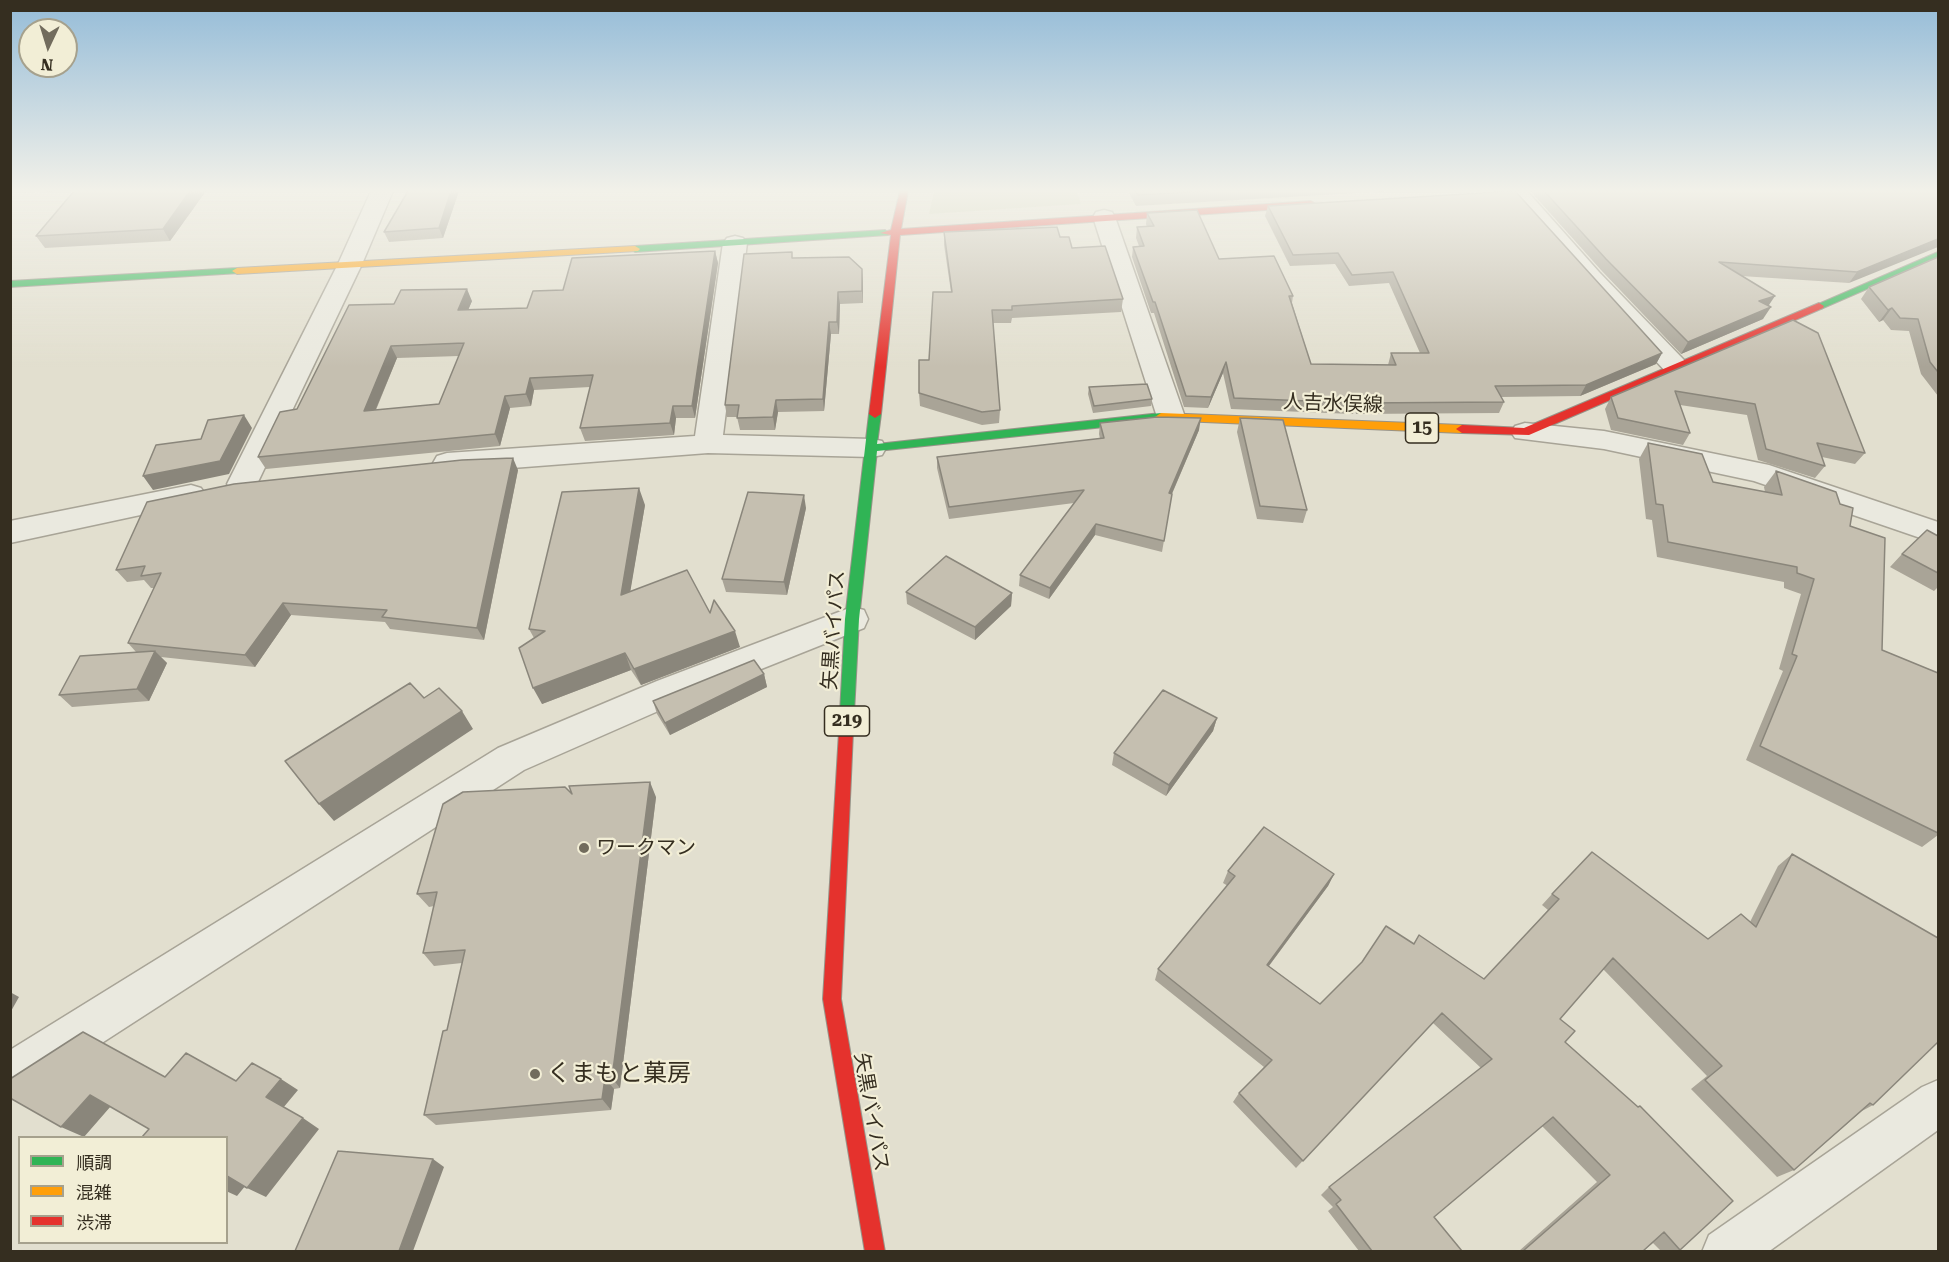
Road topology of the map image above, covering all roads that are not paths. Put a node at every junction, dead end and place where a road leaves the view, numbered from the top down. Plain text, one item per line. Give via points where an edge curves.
1 (356, 250) edge
2 (609, 250) edge
3 (734, 250) edge
4 (894, 250) edge
5 (1115, 250) edge
6 (1567, 250) edge
7 (1938, 255) edge
8 (350, 264) junction
9 (10, 284) edge
10 (1675, 366) junction
11 (1171, 417) junction
12 (1525, 432) junction
13 (708, 444) junction
14 (872, 448) junction
15 (421, 465) edge
16 (278, 481) edge
17 (242, 484) junction
18 (10, 532) edge
19 (1938, 533) edge
20 (852, 619) junction
21 (10, 1076) edge
22 (1938, 1103) edge
23 (875, 1251) edge
24 (1726, 1251) edge

1 - 8 street
2 - 8 main road
3 - 13 street
4 - 14 main road, 矢黒バイパス / 219
5 - 11 street
6 - 10 street
7 - 10 main road, 人吉水俣線 / 15
8 - 9 main road
8 - 17 street
10 - 12 main road, 人吉水俣線 / 15
11 - 12 main road, 人吉水俣線 / 15
11 - 14 main road, 人吉水俣線 / 15
12 - 19 street via 1604,440 1760,472
13 - 14 street
13 - 15 street
14 - 20 main road, 矢黒バイパス / 219
16 - 17 street
17 - 18 street
20 - 21 street via 511,759
20 - 23 main road, 矢黒バイパス / 219 via 832,999
22 - 24 street

